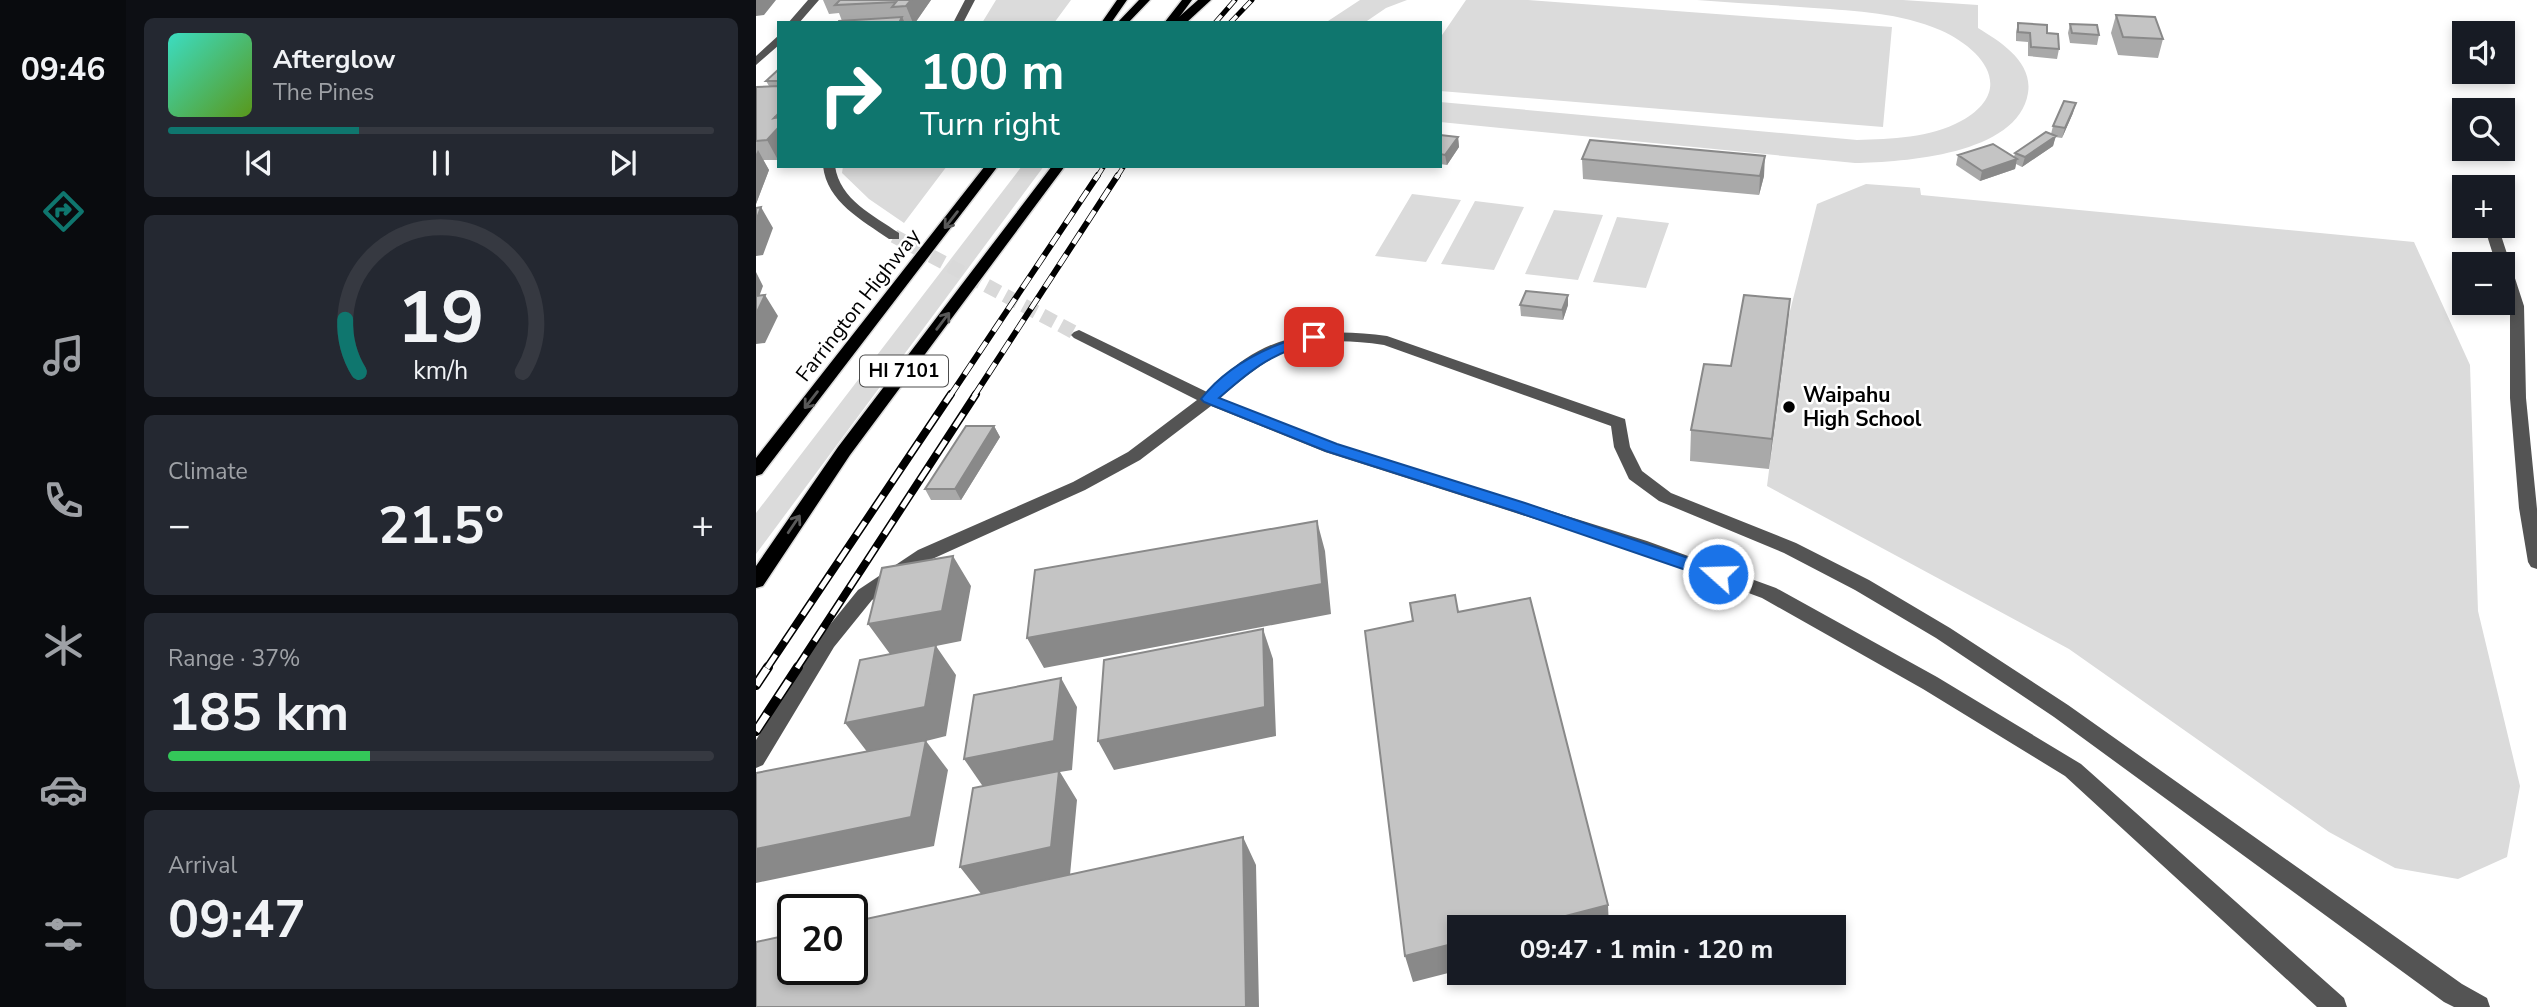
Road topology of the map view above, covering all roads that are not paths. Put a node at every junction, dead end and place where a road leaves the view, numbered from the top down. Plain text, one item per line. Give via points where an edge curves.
1 (814, 0) edge
2 (970, 0) edge
3 (1122, 0) edge
4 (1145, 0) edge
5 (1187, 0) edge
6 (1205, 0) edge
7 (795, 21) edge
8 (959, 21) edge
9 (1107, 21) edge
10 (1124, 21) edge
11 (1171, 21) edge
12 (1180, 21) edge
13 (777, 40) edge
14 (756, 62) edge
15 (829, 168) edge
16 (990, 168) edge
17 (1057, 168) edge
18 (894, 236) tunnel mouth
19 (2495, 238) edge
20 (1079, 335) tunnel mouth
21 (1209, 399) junction
22 (756, 470) edge
23 (2537, 562) edge
24 (756, 581) edge
25 (756, 759) edge
26 (2335, 1007) edge
27 (2478, 1007) edge

1 - 7 street
2 - 8 street
3 - 9 main road
4 - 10 main road
5 - 11 main road
6 - 12 highway
13 - 14 street
15 - 18 street via 844,199
16 -> 22 main road, Farrington Highway / HI 7101
24 -> 17 main road, HI 7101 via 844,451
19 - 23 street via 2517,306 2518,398
20 - 21 street
21 - 25 street via 1134,456 1079,486 943,545 865,595 827,642
21 - 26 street via 1331,448 1616,538 1769,593 2073,770
21 - 27 street via 1250,363 1280,347 1314,337 1352,336 1387,341 1619,423 1622,447 1635,475 1665,497 1790,548 1943,633

